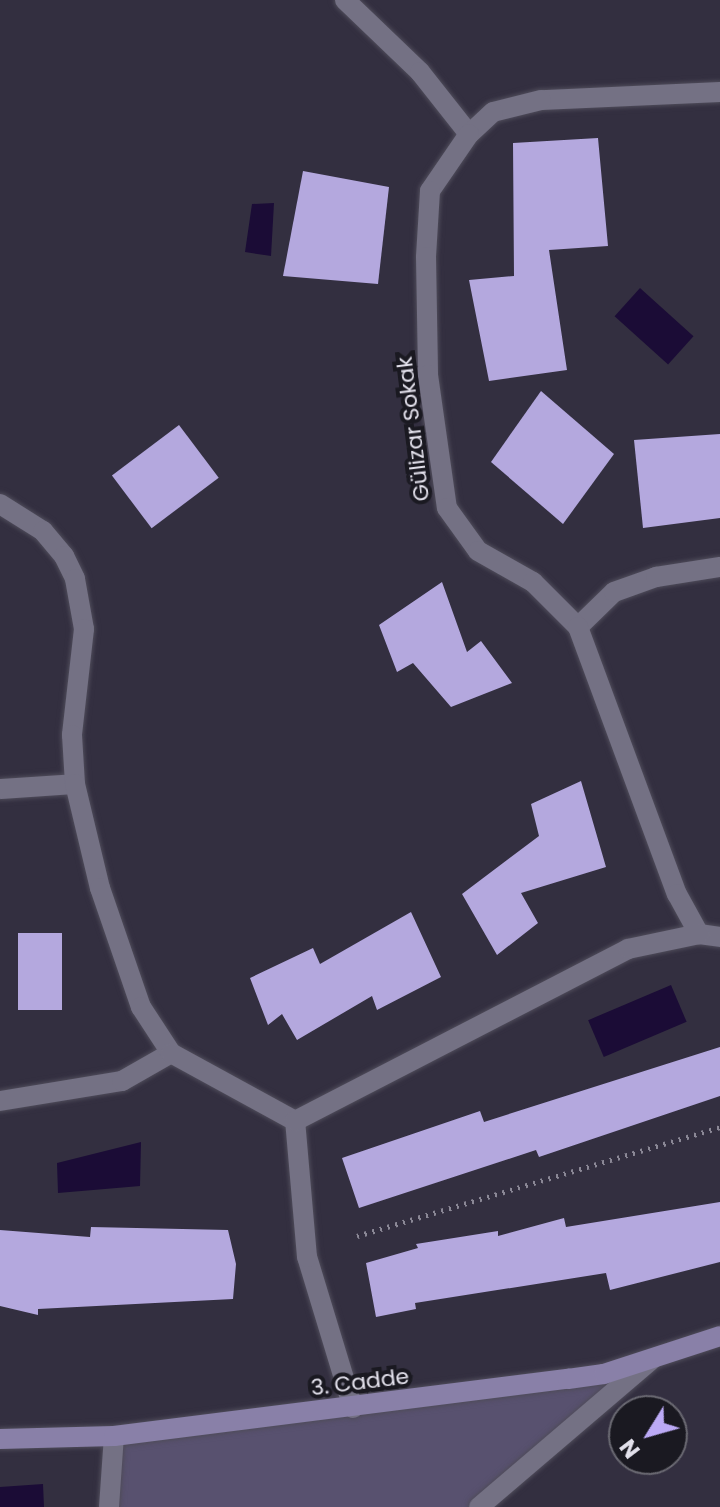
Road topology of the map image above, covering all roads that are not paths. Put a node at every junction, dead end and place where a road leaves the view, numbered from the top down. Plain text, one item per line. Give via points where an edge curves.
1 (345, 0) edge
2 (720, 92) edge
3 (469, 134) junction
4 (0, 504) edge
5 (720, 567) edge
6 (578, 627) junction
7 (75, 784) junction
8 (0, 789) edge
9 (699, 934) junction
10 (720, 937) edge
11 (171, 1053) junction
12 (0, 1101) edge
13 (295, 1121) junction
14 (720, 1336) edge
15 (652, 1358) junction
16 (353, 1408) junction
17 (114, 1436) junction
18 (0, 1439) edge
19 (109, 1507) edge
20 (479, 1507) edge

1 - 3 street via 420,72
2 - 3 street, Gülizar Sokak via 541,100 493,112
3 - 6 street, Gülizar Sokak via 430,191 426,257 428,375 447,508 478,551 533,582
4 - 7 street via 43,531 75,579 84,629 72,735
5 - 6 street via 656,577 614,592
6 - 9 street, Gülizar Sokak via 677,894
7 - 8 street
7 - 11 street via 100,888 141,1007
9 - 10 street
9 - 13 street via 628,949
11 - 12 street via 122,1081
11 - 13 street
13 - 16 street via 307,1257
14 - 15 main road, 3. Cadde
15 - 16 main road, 3. Cadde via 604,1374
15 - 20 street
16 - 17 main road, 3. Cadde
17 - 18 main road, 3. Cadde
17 - 19 street

